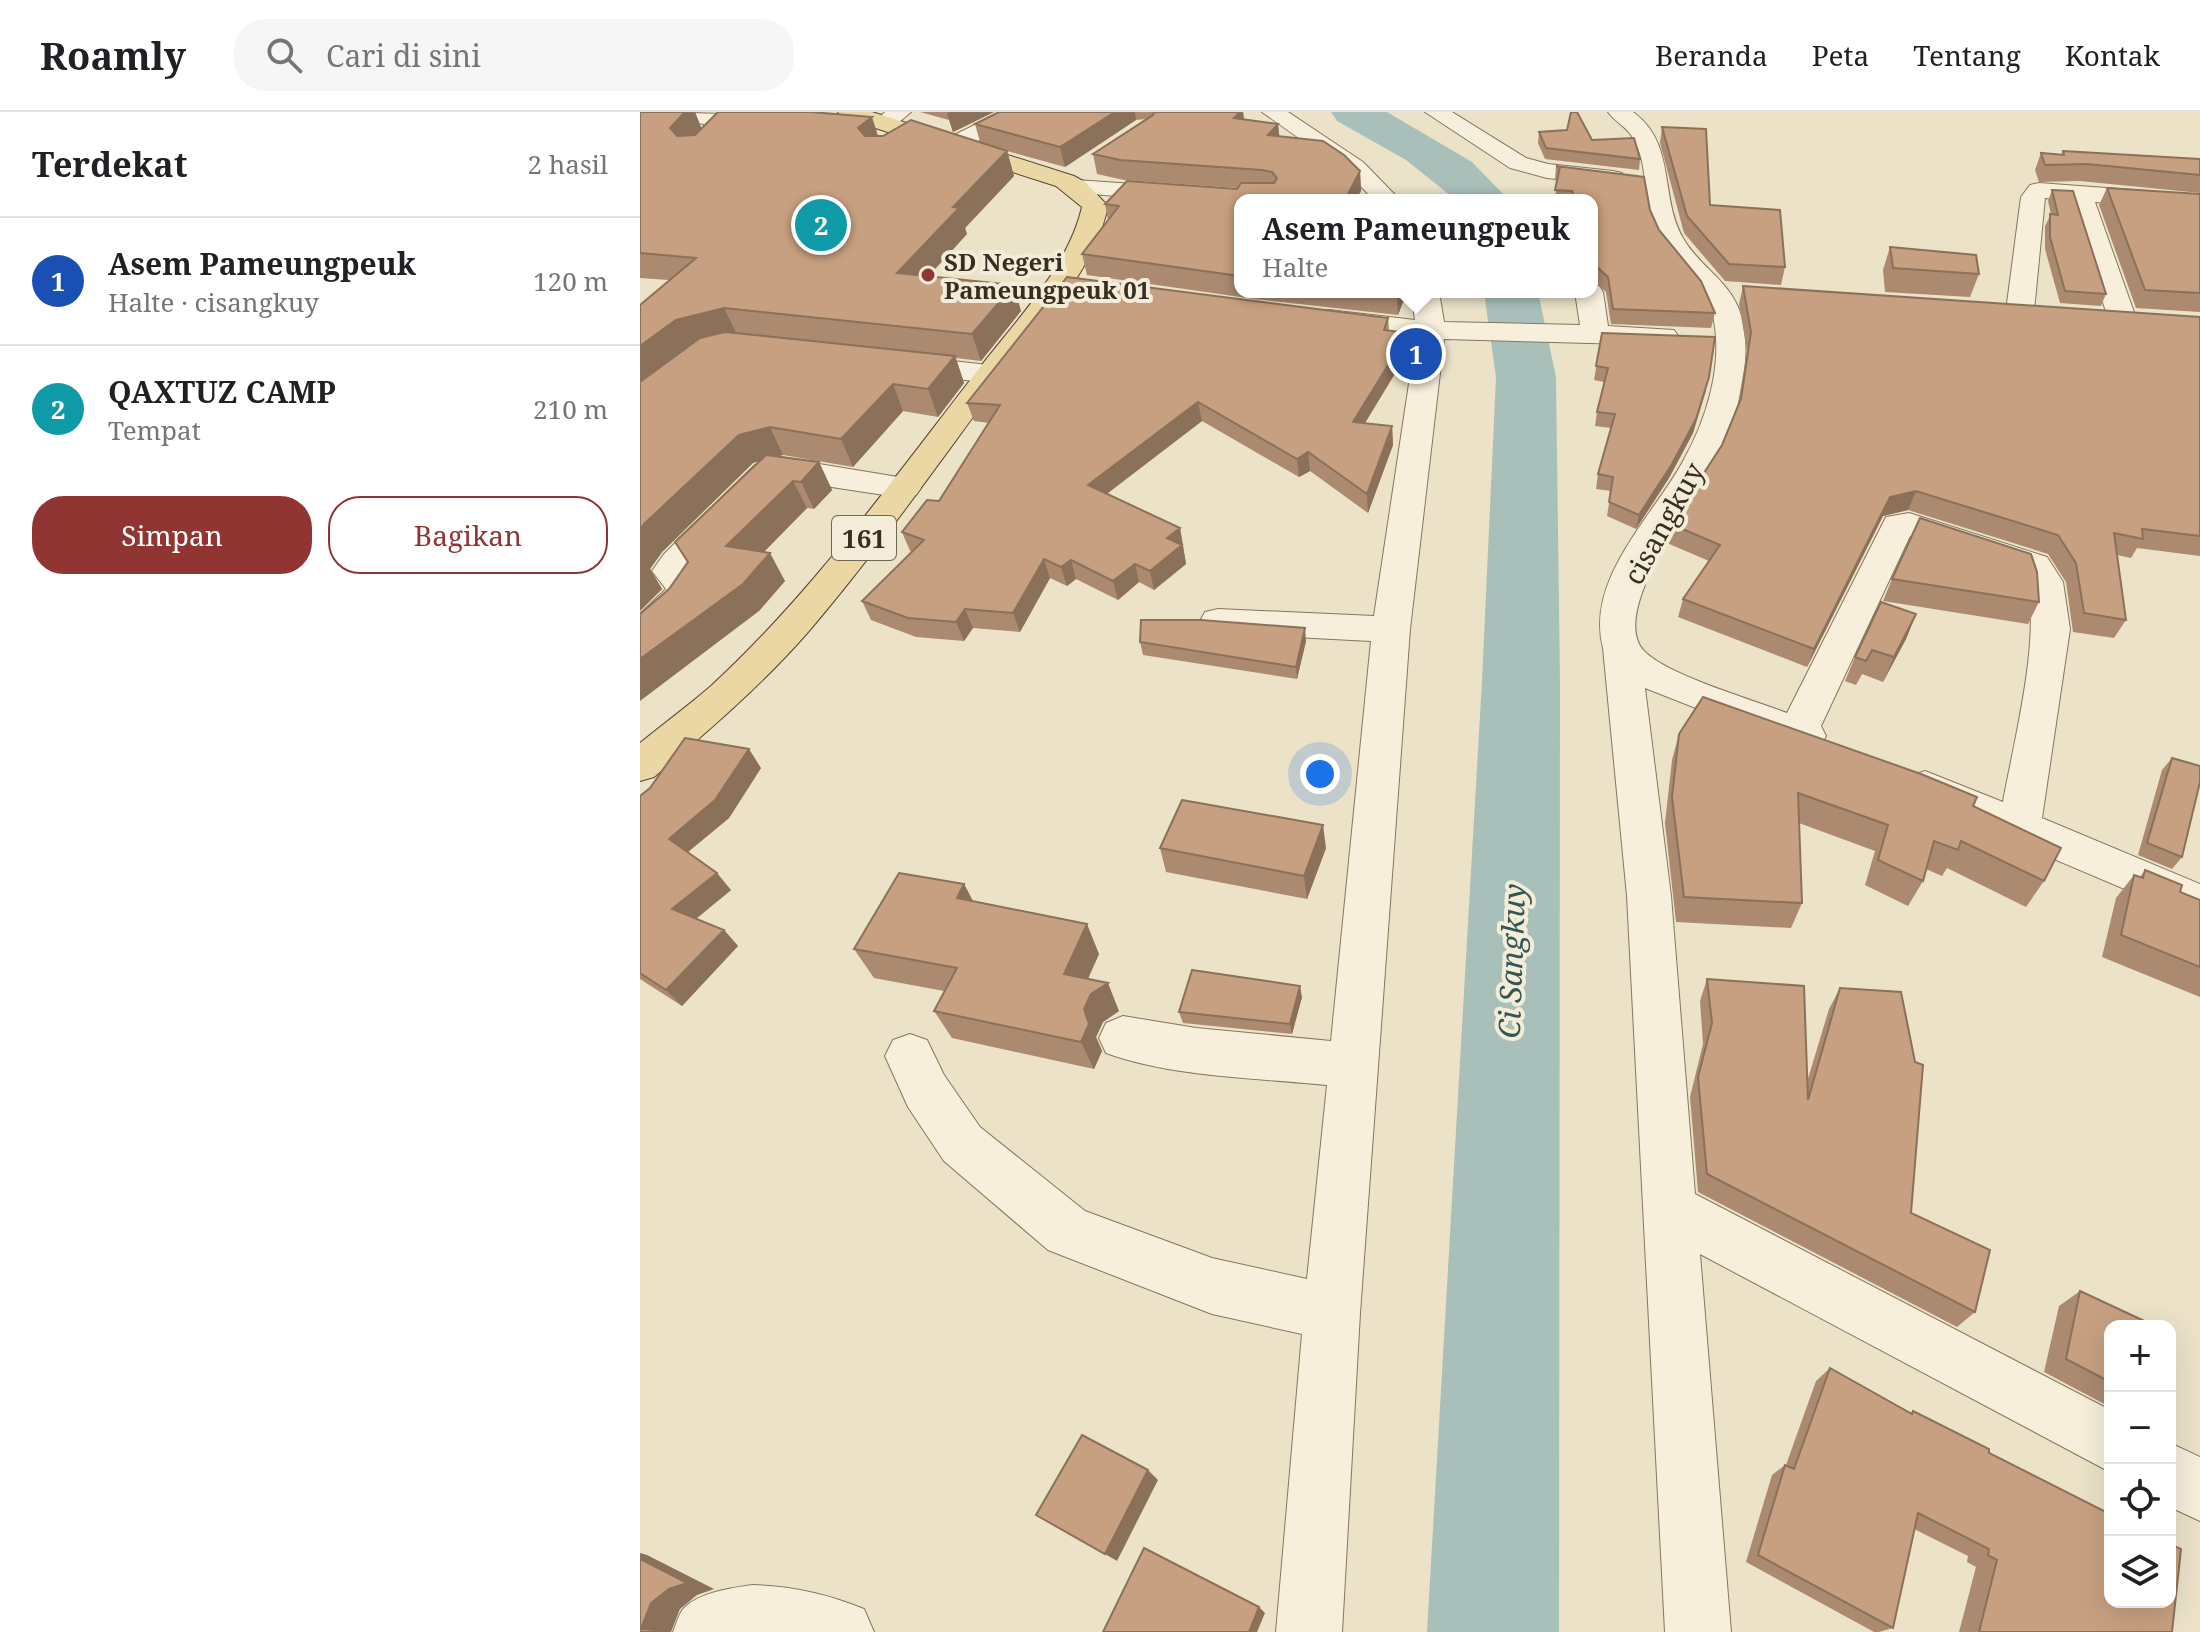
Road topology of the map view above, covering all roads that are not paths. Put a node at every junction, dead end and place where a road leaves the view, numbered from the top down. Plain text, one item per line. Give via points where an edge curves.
1 (669, 112) edge
2 (849, 112) edge
3 (1018, 112) edge
4 (1273, 112) edge
5 (1436, 112) edge
6 (1619, 112) edge
7 (892, 117) edge
8 (915, 134) junction
9 (893, 146) edge
10 (950, 146) junction
11 (696, 153) edge
12 (1075, 179) junction
13 (1657, 183) junction
14 (2080, 191) junction
15 (1382, 194) edge
16 (1234, 197) edge
17 (2200, 202) edge
18 (1719, 292) junction
19 (1750, 294) edge
20 (1426, 298) edge
21 (1589, 298) edge
22 (2049, 313) edge
23 (1298, 315) edge
24 (2093, 316) edge
25 (1431, 330) junction
26 (1588, 333) junction
27 (1730, 340) junction
28 (867, 361) edge
29 (988, 374) junction
30 (904, 488) junction
31 (1218, 621) edge
32 (1391, 629) junction
33 (640, 635) edge
34 (1621, 649) junction
35 (1798, 732) junction
36 (1839, 750) edge
37 (640, 766) edge
38 (1895, 774) edge
39 (2020, 826) junction
40 (2200, 903) edge
41 (1123, 1038) dead end
42 (910, 1056) dead end
43 (1354, 1066) junction
44 (1669, 1209) junction
45 (1332, 1313) junction
46 (2104, 1439) edge
47 (2176, 1477) edge
48 (2200, 1490) edge
49 (706, 1632) edge
50 (841, 1632) edge
51 (1309, 1632) edge
52 (1698, 1632) edge

1 - 11 street via 715,119 716,134
2 - 7 main road
3 - 10 street
4 - 15 street via 1355,167
5 - 13 street via 1499,153 1533,168
6 - 13 street via 1648,138
7 - 8 main road
8 - 9 street
8 - 10 main road
10 - 12 main road
12 - 16 street
12 - 29 main road, 161 via 1095,206 1074,284
13 - 18 street via 1665,229
14 - 17 street
14 - 22 street via 2039,190 2033,197 2008,310
14 - 24 street via 2133,319
18 - 19 street
18 - 27 street, cisangkuy
20 - 25 street
21 - 26 street
23 - 25 street
25 - 26 street
25 - 32 street
26 - 27 street
27 - 34 street, cisangkuy via 1728,386 1699,463 1629,579 1619,608
28 - 29 street
29 - 30 main road, 161
30 - 33 street via 783,468 767,472 676,562 670,571 684,588 681,595
30 - 37 main road, 161 via 769,653
31 - 32 street
32 - 43 street
34 - 35 street via 1630,665 1645,673
34 - 44 street, cisangkuy via 1649,896
35 - 36 street
35 - 39 street via 1898,524 2035,565 2045,582 2051,629
38 - 39 street
39 - 40 street
41 - 43 street
42 - 45 street via 926,1091 962,1144 1067,1231 1212,1286
43 - 45 street
44 - 46 street
44 - 52 street, cisangkuy
45 - 51 street
47 - 48 street
49 - 50 street via 733,1619 806,1623

